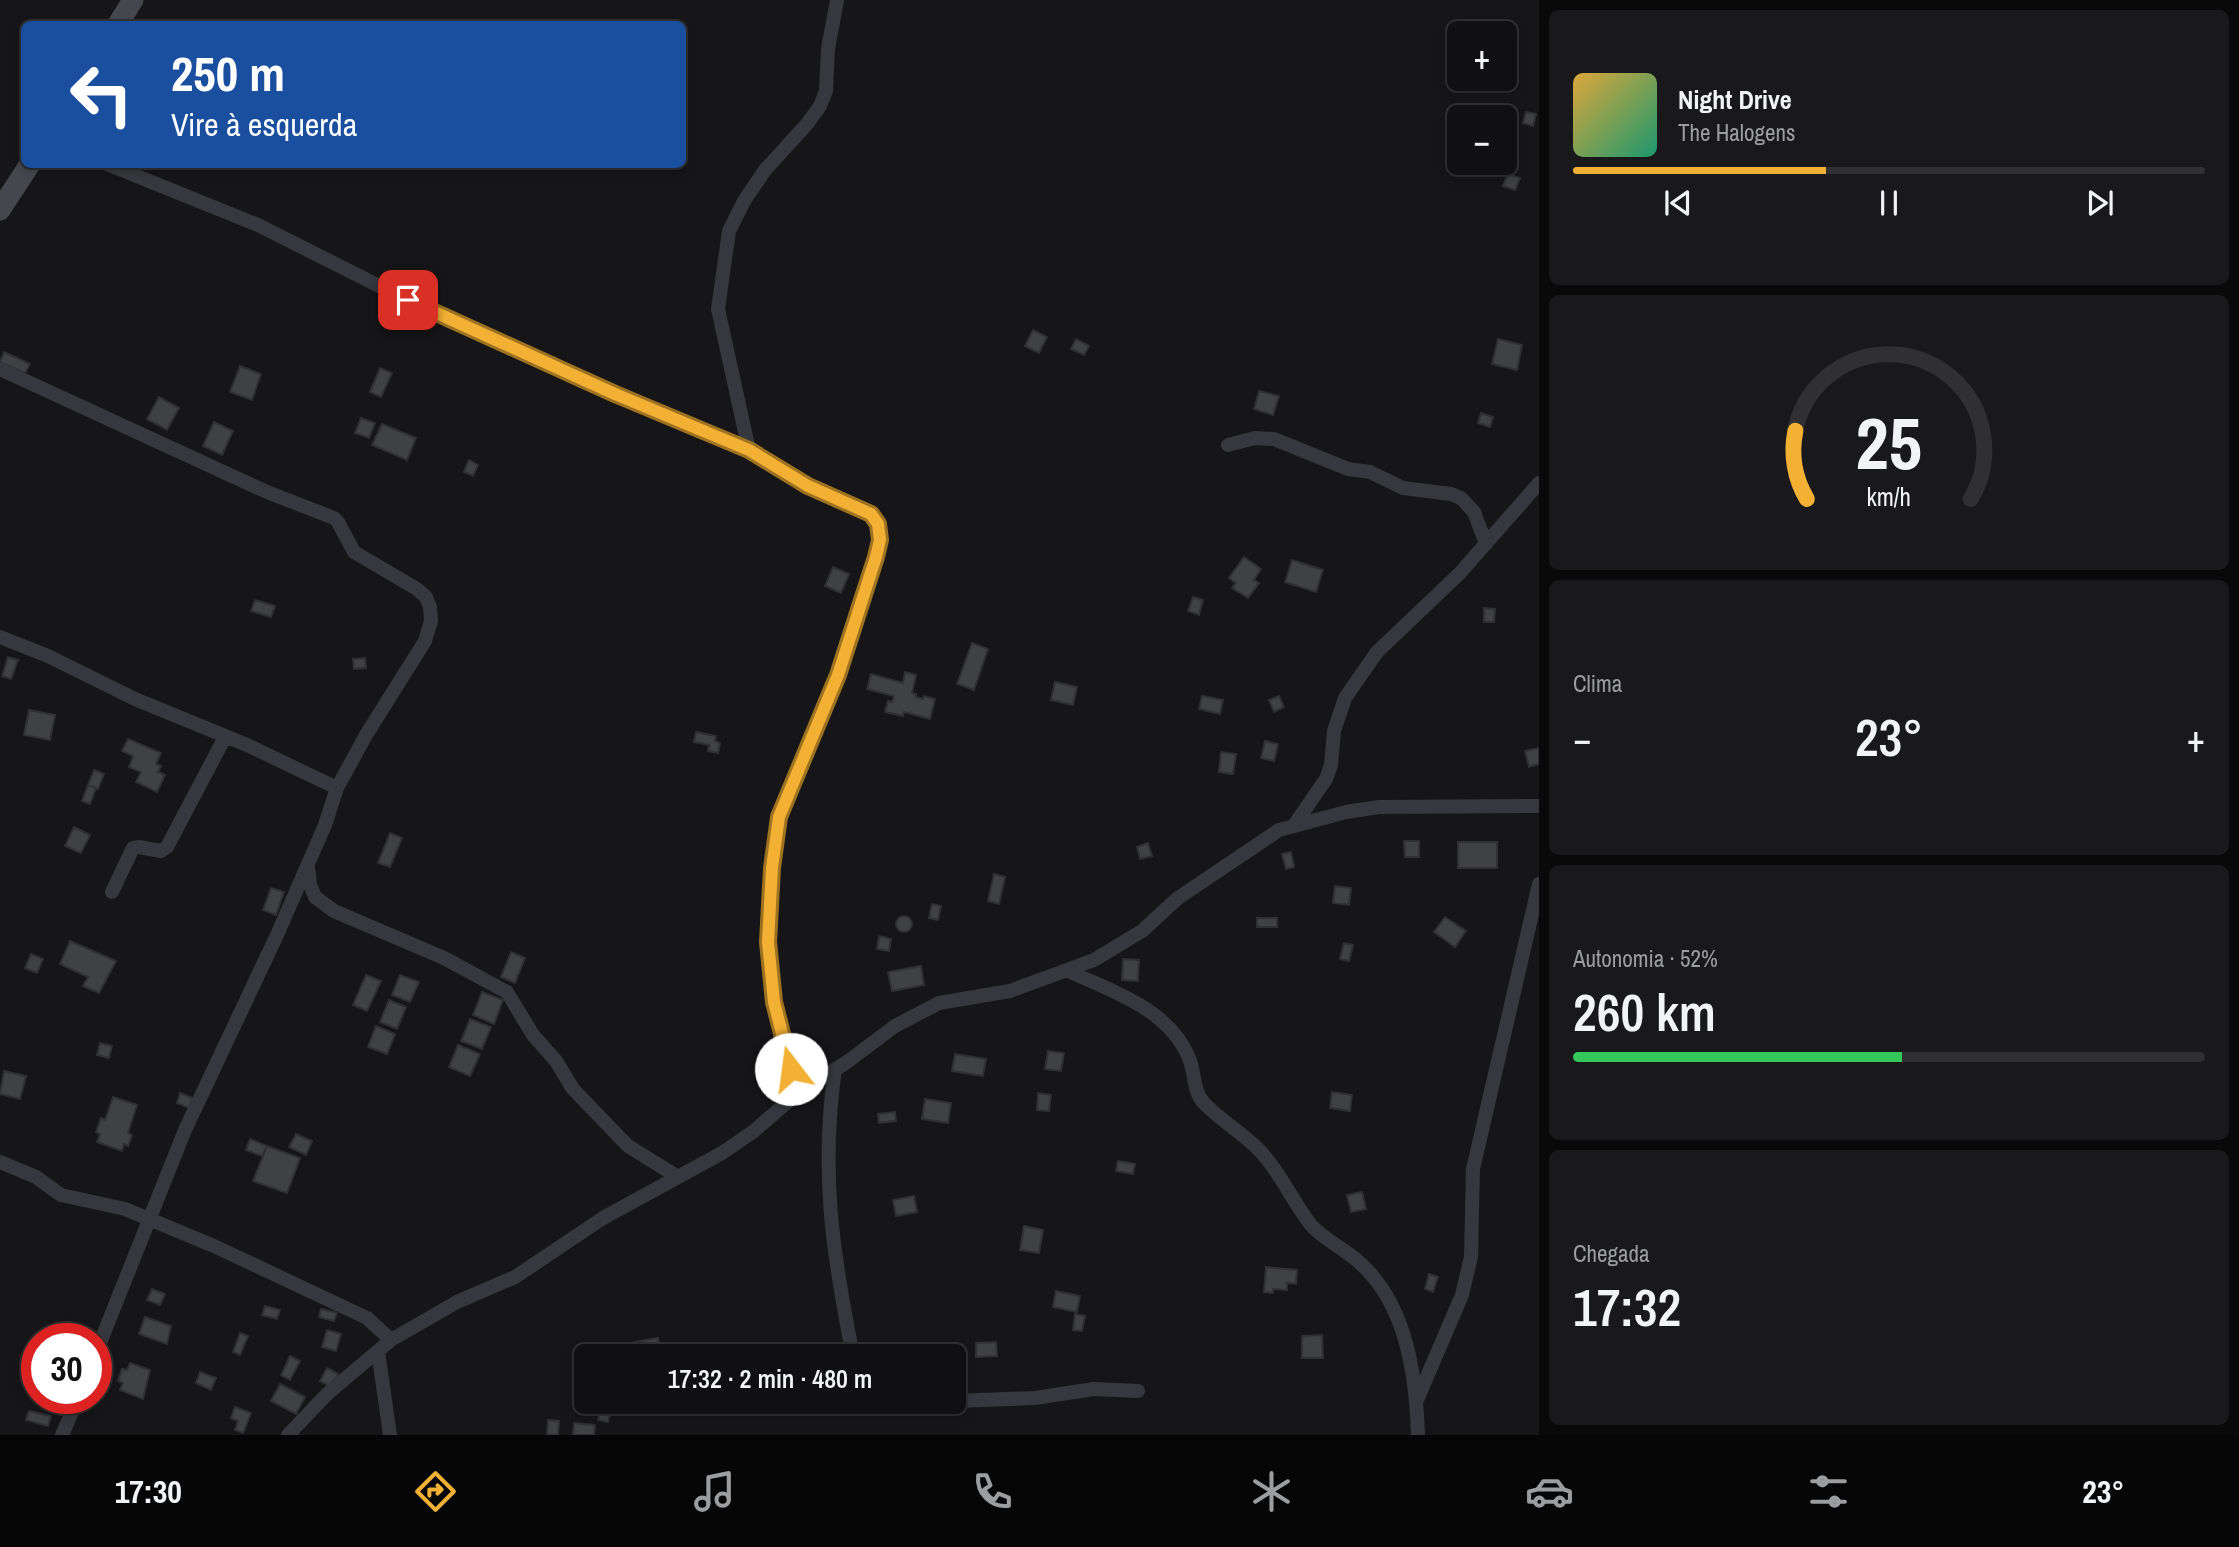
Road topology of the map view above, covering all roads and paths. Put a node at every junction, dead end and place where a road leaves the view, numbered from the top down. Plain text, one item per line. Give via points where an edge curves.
1 (133, 0) edge
2 (836, 0) edge
3 (120, 21) edge
4 (27, 168) edge
5 (117, 168) edge
6 (0, 210) edge
7 (0, 369) edge
8 (1228, 445) dead end
9 (749, 450) junction
10 (1539, 483) edge
11 (1486, 544) junction
12 (0, 637) edge
13 (225, 737) junction
14 (337, 788) junction
15 (1539, 806) edge
16 (1294, 824) junction
17 (308, 865) junction
18 (1539, 884) edge
19 (112, 892) dead end
20 (1068, 971) junction
21 (835, 1069) junction
22 (798, 1093) junction
23 (0, 1162) edge
24 (678, 1177) junction
25 (151, 1218) junction
26 (108, 1323) edge
27 (391, 1340) junction
28 (851, 1344) edge
29 (378, 1351) junction
30 (1138, 1391) dead end
31 (1417, 1400) junction
32 (966, 1401) edge
33 (71, 1414) edge
34 (62, 1435) edge
35 (288, 1435) edge
36 (390, 1435) edge
37 (1418, 1435) edge

1 - 3 street
2 - 9 street via 826,91 820,106 765,170 729,231 718,309
4 - 6 street
5 - 9 street via 258,225 425,309
7 - 14 street via 334,519 354,552 426,597 430,621 425,641
8 - 11 street via 1274,439 1403,488 1451,494 1474,512
9 - 22 street via 808,486 871,514 880,540 838,675 779,817 775,842 768,942 774,1002
10 - 11 street
11 - 16 street via 1377,652 1346,698 1326,779
12 - 13 street
13 - 14 street
13 - 19 street via 167,848 133,848
14 - 17 street
15 - 16 street via 1379,807
16 - 20 street via 1240,854 1178,898 1142,931
17 - 24 street via 315,897 334,911 444,958 507,992 573,1089 628,1146
17 - 25 street via 185,1130
18 - 31 street via 1473,1169 1471,1257 1462,1295
20 - 21 street via 1010,991 939,1003
20 - 31 street via 1136,1002 1159,1018 1190,1059 1201,1101 1262,1152 1313,1226 1360,1262 1380,1284 1408,1348
21 - 22 street
21 - 28 street via 827,1166 832,1241
22 - 24 street via 754,1131
23 - 25 street via 24,1171 61,1195
24 - 27 street via 583,1230 515,1277 457,1302
25 - 26 street
25 - 27 street via 367,1318
27 - 29 street
29 - 35 street
29 - 36 street
30 - 32 street via 1094,1389 1035,1398
31 - 37 street
33 - 34 street

